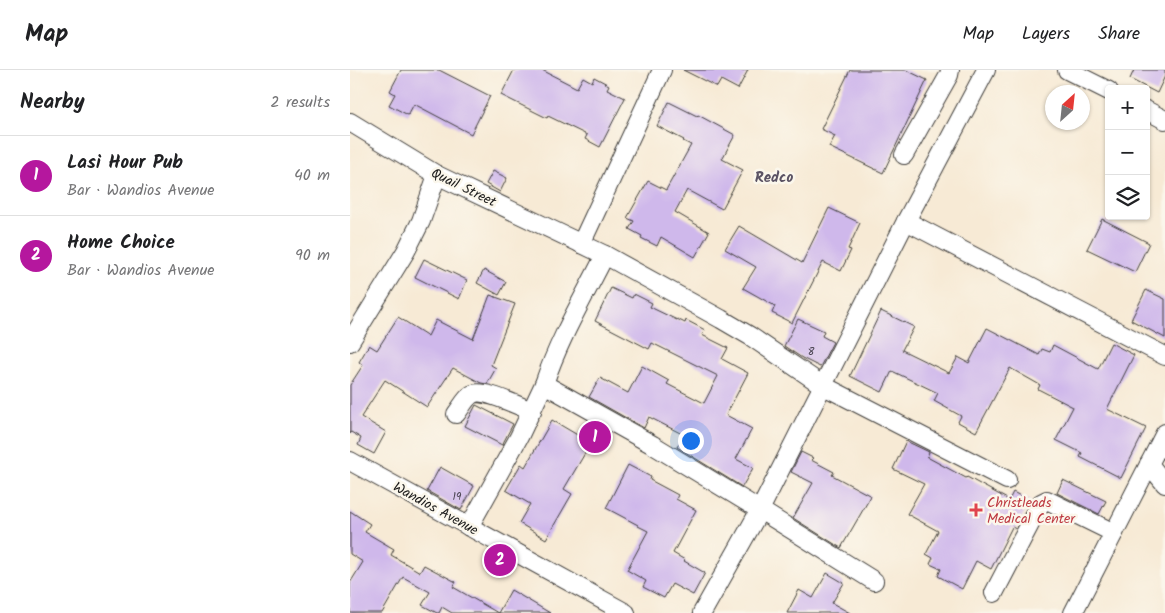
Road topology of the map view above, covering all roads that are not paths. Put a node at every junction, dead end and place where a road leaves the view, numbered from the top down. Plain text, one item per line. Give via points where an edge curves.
1 (662, 70) edge
2 (950, 70) edge
3 (986, 70) edge
4 (1072, 71) edge
5 (1105, 89) edge
6 (1150, 112) edge
7 (1165, 120) edge
8 (350, 122) edge
9 (904, 155) dead end
10 (437, 175) junction
11 (906, 221) junction
12 (581, 244) junction
13 (605, 254) junction
14 (350, 342) edge
15 (1165, 356) edge
16 (544, 384) junction
17 (822, 385) junction
18 (532, 411) junction
19 (456, 414) dead end
20 (1165, 433) edge
21 (350, 461) edge
22 (1149, 464) junction
23 (1007, 480) dead end
24 (1165, 484) edge
25 (760, 510) junction
26 (470, 527) junction
27 (1114, 533) junction
28 (874, 581) dead end
29 (994, 593) dead end
30 (626, 613) edge
31 (702, 613) edge
32 (1073, 613) edge

1 - 12 street
2 - 9 street
3 - 11 street
4 - 5 street
6 - 7 street
8 - 10 street, Quail Street
10 - 12 street, Quail Street
10 - 14 street via 421,221 406,251
11 - 15 street
11 - 17 street
12 - 13 street, Quail Street
13 - 16 street via 562,338
13 - 17 street, Quail Street via 743,332
16 - 18 street
16 - 25 street
17 - 23 street, Quail Street
17 - 25 street
18 - 19 street via 485,393 476,393
18 - 26 street
20 - 22 street
21 - 26 street, Wandios Avenue
22 - 24 street
22 - 27 street
25 - 28 street
25 - 31 street
26 - 30 street, Wandios Avenue
27 - 29 street via 1047,500 1041,503
27 - 32 street

